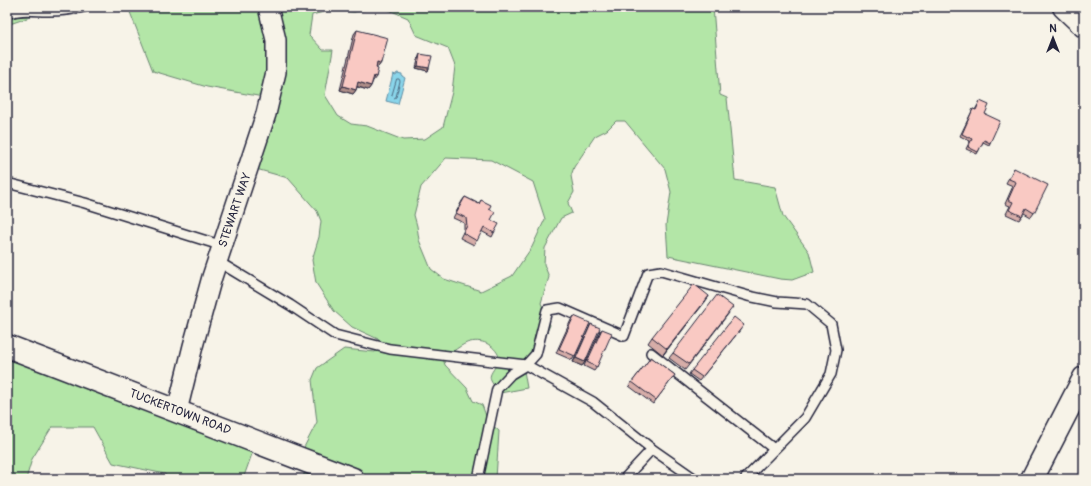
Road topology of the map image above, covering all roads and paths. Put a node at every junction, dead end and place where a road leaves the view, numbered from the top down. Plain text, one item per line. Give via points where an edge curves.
1 (84, 7) edge
2 (268, 7) edge
3 (1064, 7) edge
4 (7, 14) edge
5 (1084, 26) edge
6 (7, 183) edge
7 (220, 254) junction
8 (7, 346) edge
9 (651, 353) dead end
10 (526, 364) junction
11 (1084, 378) edge
12 (1079, 404) edge
13 (177, 411) junction
14 (774, 448) junction
15 (652, 449) junction
16 (353, 479) edge
17 (478, 479) edge
18 (624, 479) edge
19 (695, 479) edge
20 (745, 479) edge
21 (1032, 479) edge

1 - 4 lane via 74,10
2 - 7 street, STEWART WAY via 276,40 276,72 266,114
3 - 5 street
6 - 7 lane via 85,203
7 - 10 lane via 335,335 390,349
7 - 13 street, STEWART WAY
8 - 13 street, TUCKERTOWN ROAD
9 - 14 lane
10 - 14 lane via 536,354 547,310 560,308 624,336 648,273 661,271 748,296 806,304 831,324 836,350 831,374 805,418
10 - 15 lane via 593,402
10 - 17 lane via 511,374 497,389
11 - 12 street
12 - 21 street
13 - 16 street, TUCKERTOWN ROAD
14 - 20 lane
15 - 18 lane
15 - 19 lane

